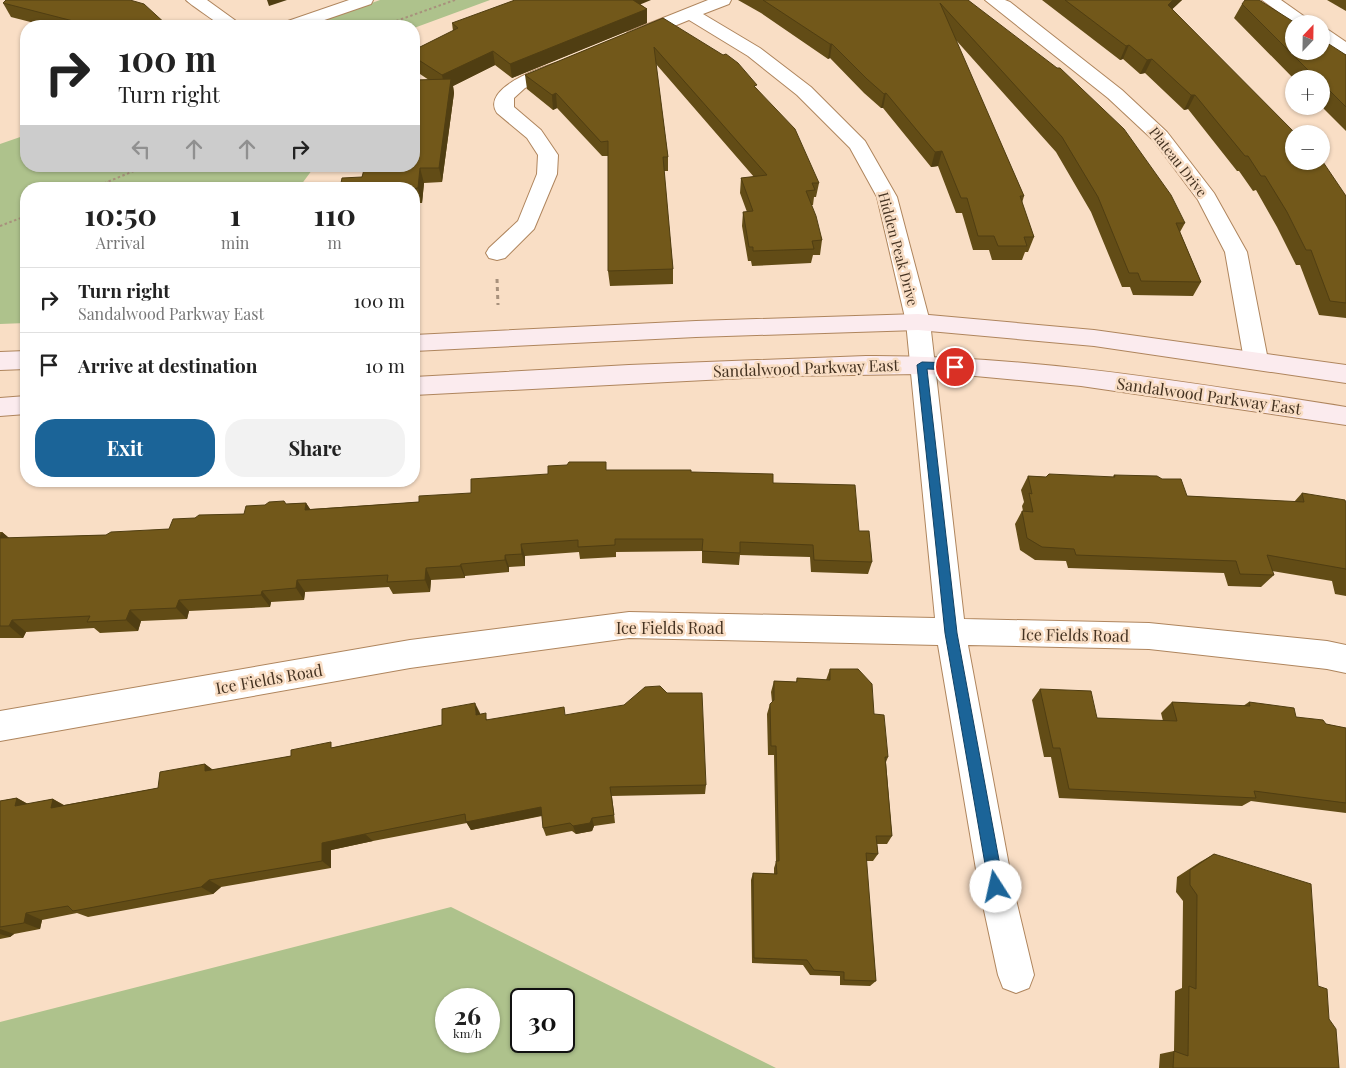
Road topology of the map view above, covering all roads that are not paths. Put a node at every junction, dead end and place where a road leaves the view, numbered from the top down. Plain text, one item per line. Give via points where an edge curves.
1 (194, 0) edge
2 (365, 0) edge
3 (723, 0) edge
4 (994, 0) edge
5 (1270, 0) edge
6 (689, 13) junction
7 (1293, 15) edge
8 (226, 20) edge
9 (308, 20) edge
10 (1330, 39) edge
11 (617, 43) edge
12 (1346, 50) edge
13 (572, 62) edge
14 (497, 253) dead end
15 (918, 322) junction
16 (420, 343) edge
17 (20, 360) edge
18 (1256, 360) junction
19 (0, 361) edge
20 (922, 365) junction
21 (1346, 374) edge
22 (420, 386) edge
23 (20, 406) edge
24 (0, 407) edge
25 (1346, 416) edge
26 (951, 633) junction
27 (1346, 659) edge
28 (0, 726) edge
29 (1016, 975) dead end

1 - 8 street
2 - 9 street
3 - 6 street
4 - 18 street, Plateau Drive via 1116,94 1160,136 1207,198 1236,252
5 - 7 street
6 - 11 street
6 - 15 street, Hidden Peak Drive via 754,52 790,80 858,145 887,197
10 - 12 street
13 - 14 street via 519,84 505,97 504,109 534,134 548,155 547,174 527,224
15 - 16 main road
15 - 18 main road via 1094,338
15 - 20 street, Hidden Peak Drive
17 - 19 main road
18 - 21 main road
20 - 22 main road, Sandalwood Parkway East via 791,367
20 - 25 main road, Sandalwood Parkway East via 1083,378
20 - 26 street, Hidden Peak Drive
23 - 24 main road
26 - 27 street, Ice Fields Road via 1149,636
26 - 28 street, Ice Fields Road via 629,625 410,654
26 - 29 street, Hidden Peak Drive via 996,887

